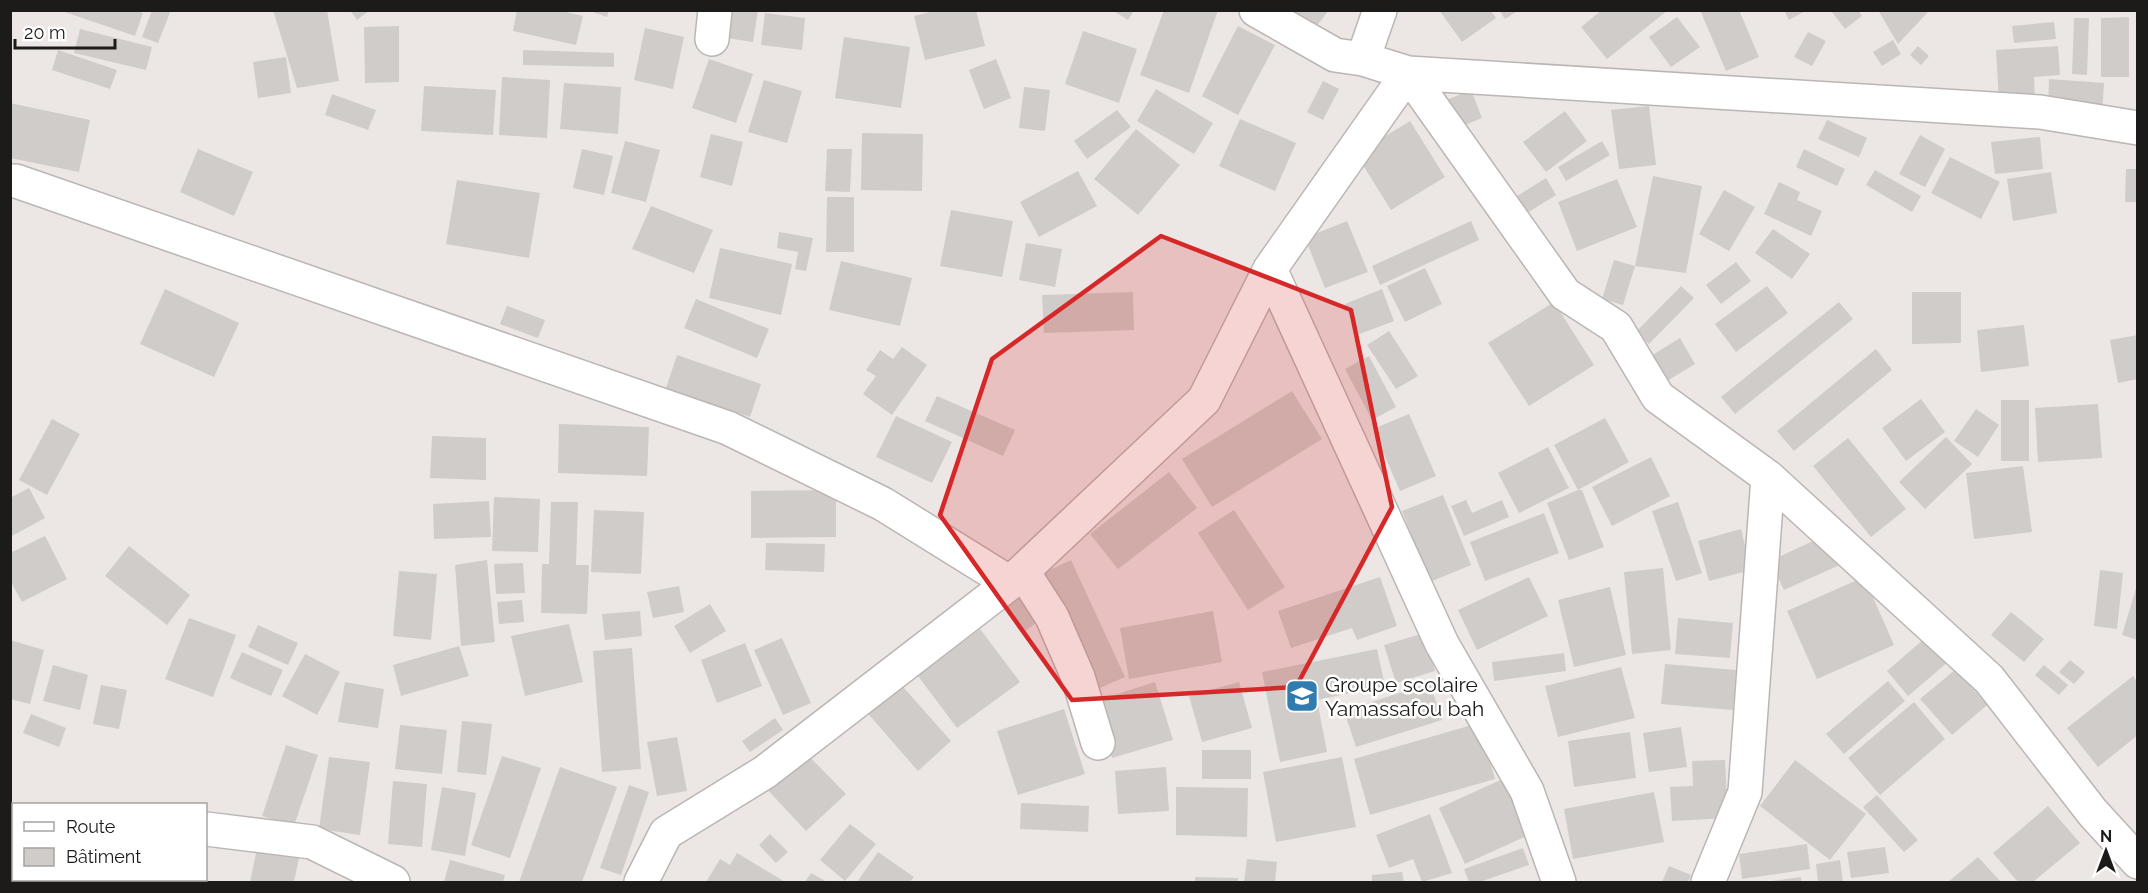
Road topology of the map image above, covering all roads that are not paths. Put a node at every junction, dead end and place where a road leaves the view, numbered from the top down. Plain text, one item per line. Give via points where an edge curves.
1 (1256, 10) edge
2 (1380, 10) edge
3 (1363, 59) junction
4 (1408, 73) junction
5 (2138, 128) edge
6 (10, 181) edge
7 (1270, 269) junction
8 (1768, 477) junction
9 (1016, 577) junction
10 (1098, 743) dead end
11 (207, 829) edge
12 (2138, 862) edge
13 (393, 882) edge
14 (641, 882) edge
15 (1559, 882) edge
16 (1708, 882) edge

1 - 3 street via 1335,55
2 - 3 street
3 - 4 street
4 - 5 street via 2040,112
4 - 7 street
4 - 8 street via 1565,294 1616,327 1658,398
6 - 9 street via 728,428 883,504
7 - 9 street via 1204,400
7 - 15 street via 1442,644 1527,790
8 - 12 street via 1989,679 2093,813
8 - 16 street via 1745,792
9 - 10 street via 1056,627 1078,677
9 - 14 street via 765,772 666,833
11 - 13 street via 312,842

